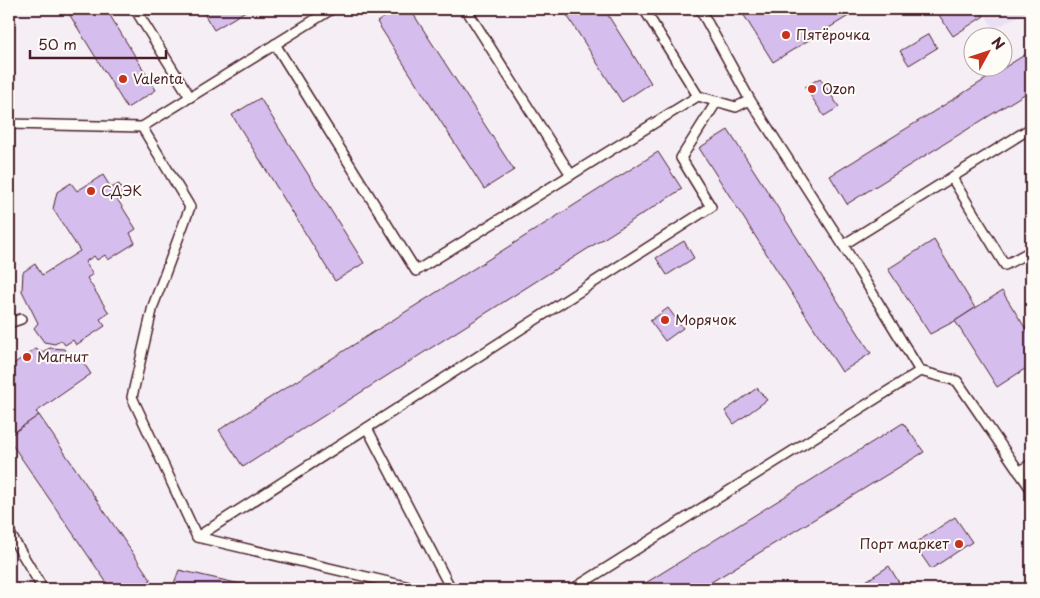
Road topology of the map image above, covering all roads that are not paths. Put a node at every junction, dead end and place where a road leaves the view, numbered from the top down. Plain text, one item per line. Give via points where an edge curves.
1 (135, 9) edge
2 (332, 9) edge
3 (466, 9) edge
4 (644, 9) edge
5 (700, 9) edge
6 (275, 44) junction
7 (698, 96) junction
8 (190, 97) junction
9 (750, 100) junction
10 (717, 101) junction
11 (9, 124) edge
12 (142, 128) junction
13 (1031, 128) edge
14 (571, 175) junction
15 (952, 178) junction
16 (843, 245) junction
17 (1031, 250) edge
18 (21, 320) dead end
19 (9, 323) edge
20 (920, 371) junction
21 (367, 428) junction
22 (1031, 464) edge
23 (1019, 472) junction
24 (1031, 489) edge
25 (9, 532) edge
26 (197, 537) junction
27 (43, 589) edge
28 (418, 589) edge
29 (451, 589) edge
30 (573, 589) edge

1 - 8 lane
2 - 6 lane
3 - 14 lane
4 - 7 lane
5 - 9 lane
6 - 8 lane
6 - 14 lane via 416,271
7 - 10 lane
7 - 14 lane
8 - 12 lane
9 - 10 lane via 736,107
9 - 16 lane
10 - 21 lane via 681,158 711,207
11 - 12 lane
12 - 26 lane via 190,207 153,306 132,397
13 - 15 lane
15 - 16 lane
15 - 17 lane via 1005,265
16 - 20 lane
18 - 19 lane
20 - 23 lane via 957,381
20 - 30 lane
21 - 26 lane
21 - 29 lane
22 - 23 lane
23 - 24 lane
25 - 27 lane
26 - 28 lane

